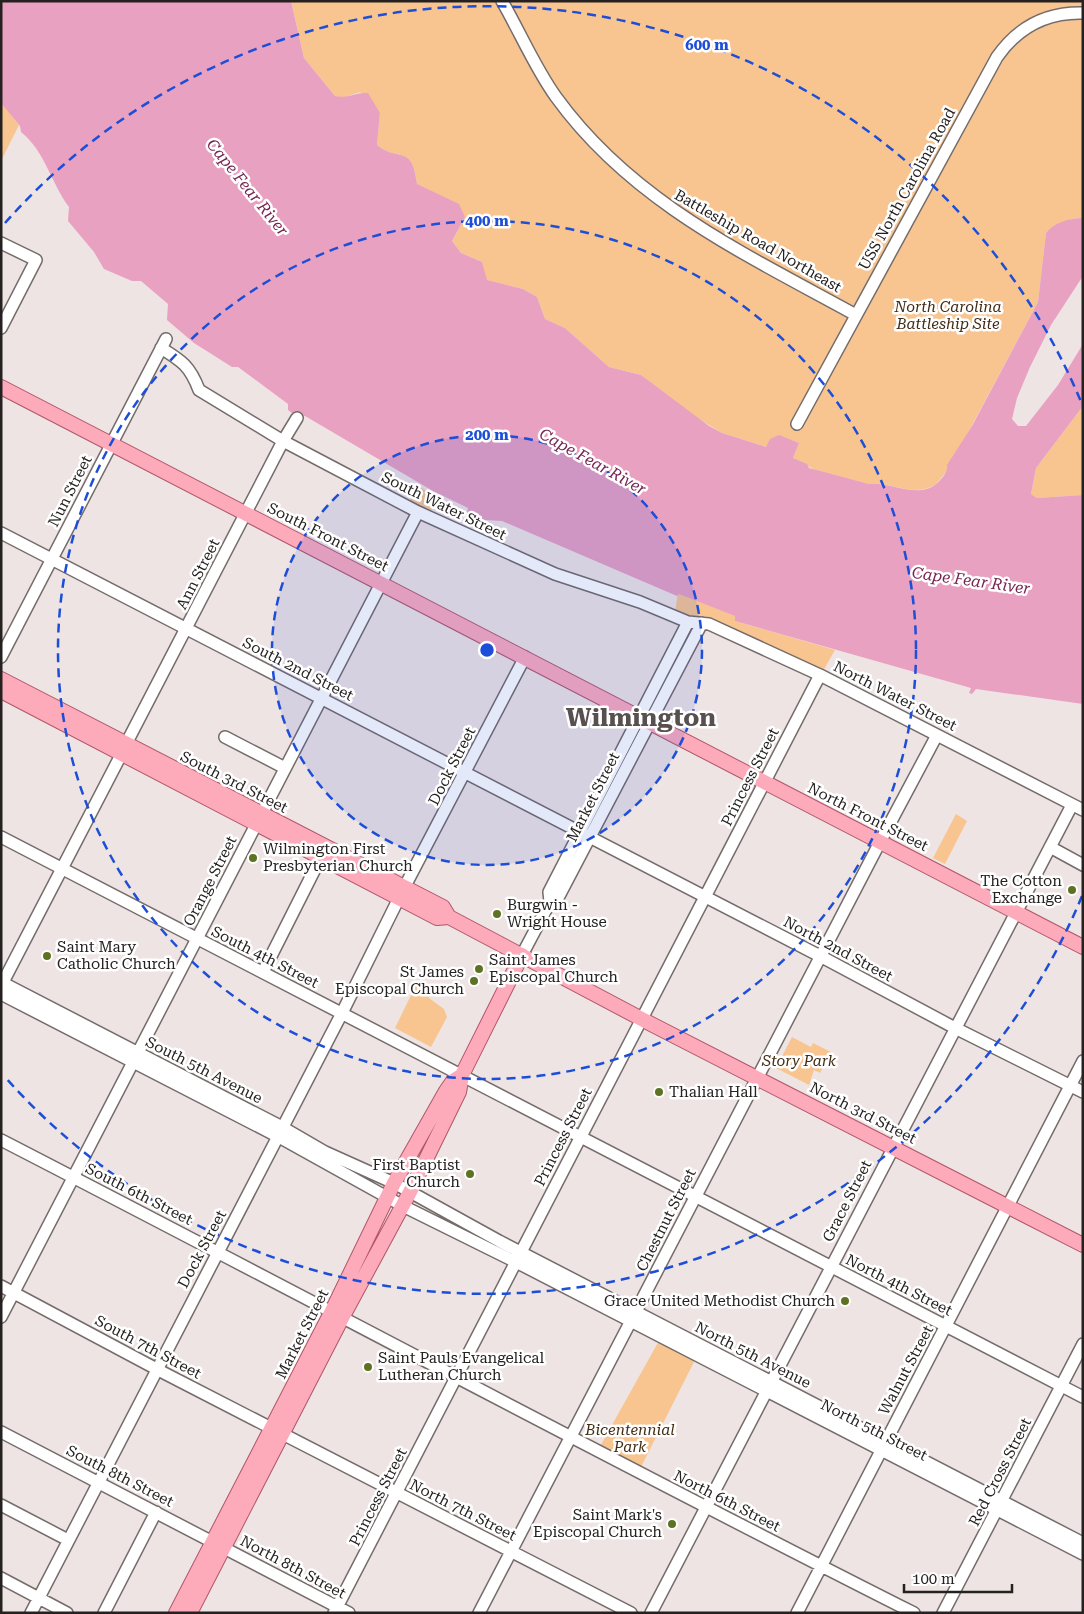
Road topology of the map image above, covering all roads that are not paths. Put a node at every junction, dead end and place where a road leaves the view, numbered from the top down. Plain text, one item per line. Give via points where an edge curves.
1 (502, 1) edge
2 (1083, 13) edge
3 (1, 243) edge
4 (856, 314) junction
5 (1, 328) edge
6 (163, 343) joint
7 (1, 388) edge
8 (298, 418) dead end
9 (796, 424) dead end
10 (283, 441) junction
11 (111, 444) junction
12 (418, 512) junction
13 (246, 514) junction
14 (1, 533) edge
15 (52, 559) junction
16 (381, 583) junction
17 (688, 622) junction
18 (702, 623) junction
19 (186, 628) junction
20 (1, 657) edge
21 (525, 657) junction
22 (820, 675) junction
23 (1, 679) edge
24 (1, 691) edge
25 (321, 698) junction
26 (644, 720) junction
27 (938, 735) junction
28 (226, 737) dead end
29 (124, 749) junction
30 (285, 768) junction
31 (466, 772) junction
32 (764, 782) junction
33 (1078, 808) edge
34 (259, 818) junction
35 (585, 835) junction
36 (1, 837) edge
37 (880, 842) junction
38 (1050, 848) junction
39 (321, 857) junction
40 (1083, 865) edge
41 (62, 869) junction
42 (402, 893) junction
43 (705, 897) junction
44 (1015, 912) junction
45 (197, 938) junction
46 (1083, 947) edge
47 (522, 955) junction
48 (820, 956) junction
49 (263, 972) junction
50 (2, 986) edge
51 (342, 1013) junction
52 (641, 1018) junction
53 (954, 1028) junction
54 (135, 1057) junction
55 (1083, 1061) edge
56 (462, 1075) junction
57 (757, 1078) junction
58 (1070, 1086) junction
59 (1083, 1092) edge
60 (280, 1132) junction
61 (580, 1137) junction
62 (1, 1140) edge
63 (892, 1147) junction
64 (73, 1177) junction
65 (394, 1183) junction
66 (410, 1192) junction
67 (695, 1196) junction
68 (388, 1198) junction
69 (403, 1206) junction
70 (1008, 1206) junction
71 (1083, 1245) edge
72 (217, 1252) junction
73 (518, 1257) junction
74 (831, 1266) junction
75 (1, 1286) edge
76 (14, 1293) junction
77 (337, 1314) junction
78 (633, 1316) junction
79 (1, 1317) edge
80 (946, 1326) junction
81 (1083, 1344) edge
82 (156, 1368) junction
83 (456, 1377) junction
84 (1061, 1386) junction
85 (769, 1387) junction
86 (1083, 1397) edge
87 (277, 1430) junction
88 (1, 1432) edge
89 (570, 1437) junction
90 (883, 1446) junction
91 (98, 1482) junction
92 (397, 1492) junction
93 (1, 1505) edge
94 (999, 1505) junction
95 (706, 1506) junction
96 (156, 1512) junction
97 (68, 1540) junction
98 (1083, 1542) edge
99 (219, 1544) junction
100 (512, 1552) junction
101 (1083, 1554) edge
102 (822, 1566) junction
103 (1, 1578) edge
104 (38, 1598) junction
105 (336, 1610) edge
106 (30, 1613) edge
107 (67, 1613) edge
108 (104, 1613) edge
109 (176, 1613) edge
110 (190, 1613) edge
111 (348, 1613) edge
112 (479, 1613) edge
113 (631, 1613) edge
114 (651, 1613) edge
115 (797, 1613) edge
116 (914, 1613) edge
117 (944, 1613) edge

1 - 4 street, Battleship Road Northeast via 555,96 613,163 677,213
2 - 4 street, USS North Carolina Road via 1058,14 1039,20 1022,30 1002,49
3 - 5 street via 36,260
4 - 9 street, USS North Carolina Road
6 - 10 street, South Water Street via 185,363 199,390
6 - 11 street, Nun Street
7 - 11 main road, South Front Street
8 - 10 street, Ann Street
10 - 12 street, South Water Street
10 - 13 street, Ann Street
11 - 13 main road, South Front Street
11 - 15 street, Nun Street
12 - 16 street, Orange Street
12 - 17 street, South Water Street via 554,574 640,602
13 - 16 main road, South Front Street
13 - 19 street, Ann Street
14 - 15 street, South 2nd Street
15 - 19 street, South 2nd Street
15 - 20 street, Nun Street
16 - 21 main road, South Front Street
16 - 25 street, Orange Street
17 - 18 street, North Water Street
17 - 26 street, Market Street
18 - 22 street, North Water Street
18 - 26 street, Market Street
19 - 25 street, South 2nd Street
19 - 29 street, Ann Street
21 - 26 main road, South Front Street
21 - 31 street, Dock Street
22 - 27 street, North Water Street
22 - 32 street, Princess Street
23 - 29 main road, South 3rd Street
24 - 29 main road, South 3rd Street
25 - 30 street, Orange Street
25 - 31 street, South 2nd Street
26 - 32 main road, North Front Street
26 - 35 street, Market Street
27 - 33 street, North Water Street
27 - 37 street, Chestnut Street
28 - 30 street
29 - 34 main road, South 3rd Street
29 - 41 street, Ann Street
30 - 34 street, Orange Street
31 - 35 street, South 2nd Street
31 - 42 street, Dock Street
32 - 37 main road, North Front Street
32 - 43 street, Princess Street
33 - 38 street, Grace Street
34 - 39 main road, South 3rd Street
34 - 42 main road, South 3rd Street
34 - 45 street, Orange Street
35 - 43 street, North 2nd Street
35 - 47 street, Market Street via 549,892 550,902
36 - 41 street, South 4th Street
37 - 44 main road, North Front Street
37 - 48 street, Chestnut Street
38 - 40 street
38 - 44 street, Grace Street
39 - 42 main road, South 3rd Street
39 - 49 street
41 - 45 street, South 4th Street
41 - 50 street, Ann Street
42 - 47 main road, South 3rd Street via 443,907 449,916
42 - 51 street, Dock Street
43 - 48 street, North 2nd Street
43 - 52 street, Princess Street
44 - 46 main road, North Front Street
44 - 53 street, Grace Street
45 - 49 street, South 4th Street
45 - 54 street, Orange Street
47 - 52 main road, North 3rd Street
47 - 56 main road, Market Street
48 - 53 street, North 2nd Street
48 - 57 street, Chestnut Street
49 - 51 street, South 4th Street
50 - 54 street, South 5th Avenue
51 - 56 street, South 4th Street
51 - 60 street, Dock Street
52 - 57 main road, North 3rd Street
52 - 61 street, Princess Street
53 - 58 street, North 2nd Street
53 - 63 street, Grace Street
54 - 60 street, South 5th Avenue
54 - 64 street, Orange Street
55 - 58 street, Walnut Street
56 - 61 street, North 4th Street
56 - 65 main road, Market Street via 446,1091
56 - 66 main road, Market Street via 459,1092
57 - 63 main road, North 3rd Street
57 - 67 street, Chestnut Street
58 - 59 street, North 2nd Street
58 - 70 street, Walnut Street
60 - 65 street, South 5th Avenue
60 - 68 street, South 5th Avenue
60 - 72 street, Dock Street
61 - 67 street, North 4th Street
61 - 73 street, Princess Street
62 - 64 street, South 6th Street
63 - 70 main road, North 3rd Street
63 - 74 street, Grace Street
64 - 72 street, South 6th Street
64 - 76 street, Orange Street
65 - 66 street, South 5th Avenue
65 - 68 main road, Market Street
66 - 69 main road, Market Street
66 - 73 street
67 - 74 street, North 4th Street
67 - 78 street, Chestnut Street
68 - 69 street, South 5th Avenue
68 - 77 main road, Market Street
69 - 73 street
69 - 77 main road, Market Street
70 - 71 main road, North 3rd Street
70 - 80 street, Walnut Street
72 - 77 street, South 6th Street
72 - 82 street, Dock Street
73 - 78 street
73 - 83 street, Princess Street
74 - 80 street, North 4th Street
74 - 85 street, Grace Street
75 - 76 street, South 7th Street
76 - 79 street, Orange Street
76 - 82 street, South 7th Street
77 - 83 street, North 6th Street
77 - 87 main road, Market Street
78 - 85 street
78 - 89 street, Chestnut Street
80 - 84 street, North 4th Street
80 - 90 street, Walnut Street
81 - 84 street, Red Cross Street
82 - 87 street, South 7th Street
82 - 91 street, Dock Street
83 - 89 street, North 6th Street
83 - 92 street, Princess Street
84 - 86 street, North 4th Street
84 - 94 street, Red Cross Street
85 - 90 street, North 5th Avenue
85 - 95 street, Grace Street
87 - 92 street, North 7th Street
87 - 99 main road, Market Street
88 - 91 street, South 8th Street
89 - 95 street, North 6th Street
89 - 100 street, Chestnut Street
90 - 94 street, North 5th Avenue
90 - 102 street, Walnut Street
91 - 96 street, South 8th Street
91 - 97 street, Dock Street
92 - 100 street, North 7th Street
92 - 105 street, Princess Street
93 - 97 street
94 - 98 street, North 5th Avenue
94 - 101 street, North 5th Avenue
94 - 117 street, Red Cross Street
95 - 102 street, North 6th Street
95 - 114 street, Grace Street
96 - 99 street, South 8th Street
96 - 108 street
97 - 104 street, Dock Street
99 - 105 street, North 8th Street
99 - 109 main road, Market Street
99 - 110 main road, Market Street
100 - 112 street, Chestnut Street
100 - 113 street, North 7th Street
102 - 115 street, Walnut Street
102 - 116 street, North 6th Street
103 - 104 street
104 - 106 street, Dock Street
104 - 107 street
105 - 111 street, North 8th Street

